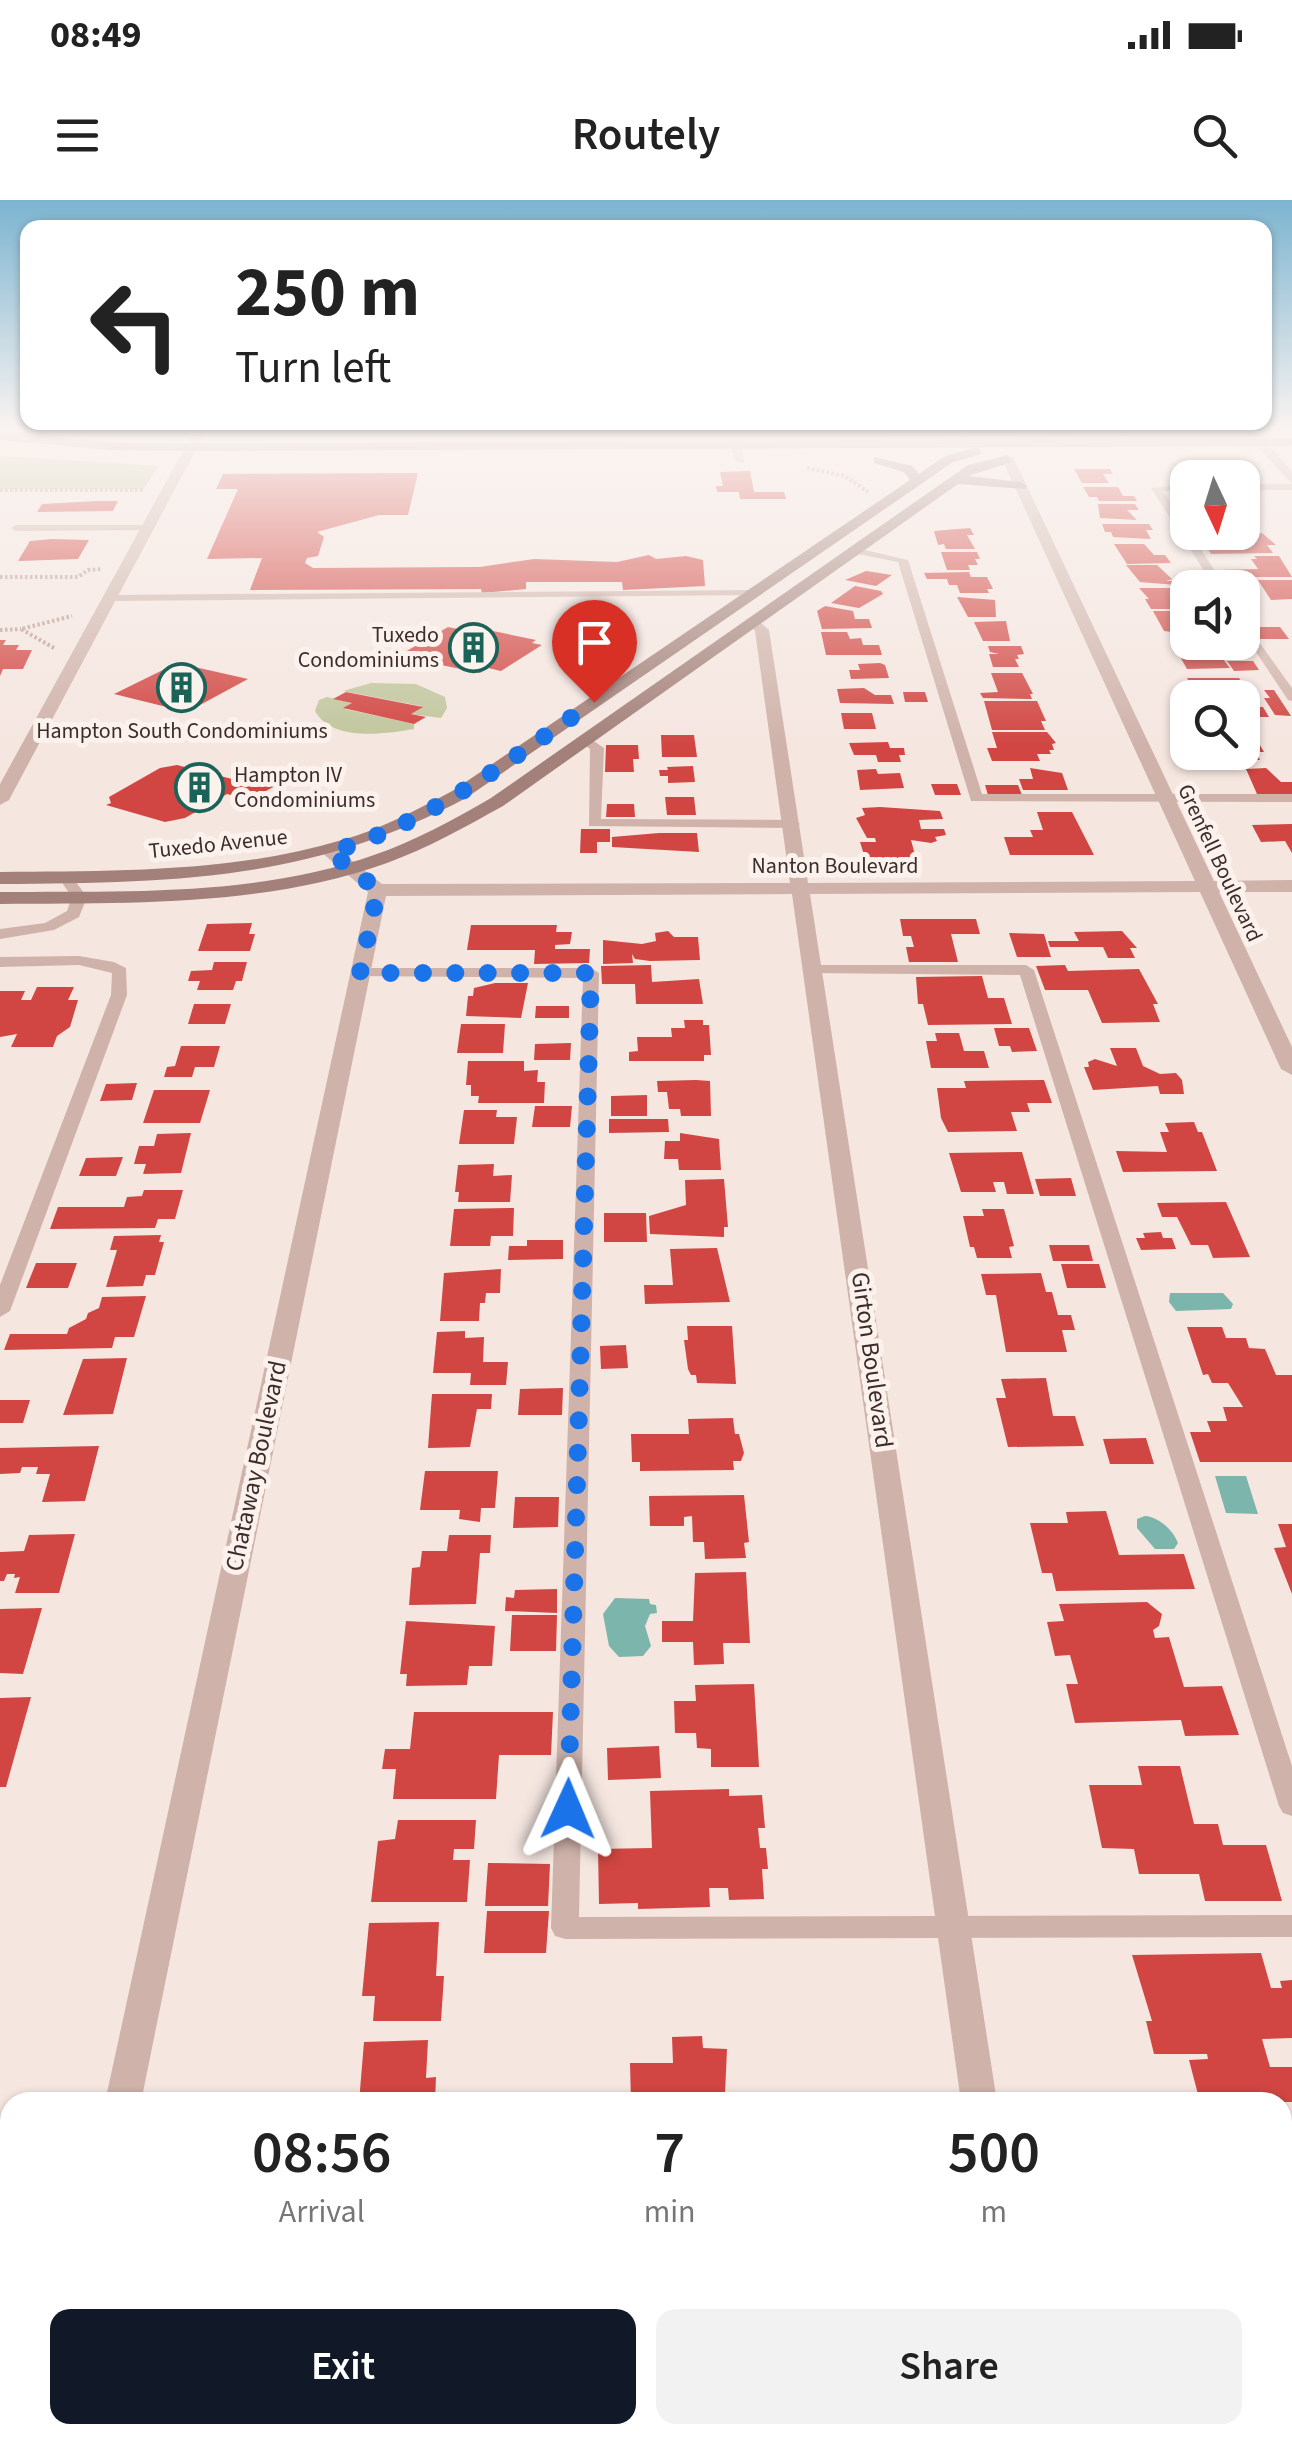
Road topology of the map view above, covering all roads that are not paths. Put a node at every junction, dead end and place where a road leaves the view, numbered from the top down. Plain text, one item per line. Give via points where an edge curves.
1 (144, 536) edge
2 (838, 536) edge
3 (852, 536) edge
4 (874, 536) edge
5 (1044, 536) edge
6 (858, 547) junction
7 (754, 593) junction
8 (111, 598) junction
9 (754, 620) junction
10 (1260, 648) edge
11 (1292, 697) edge
12 (586, 739) junction
13 (1164, 798) junction
14 (1292, 798) edge
15 (0, 800) edge
16 (792, 824) junction
17 (330, 852) junction
18 (352, 870) junction
19 (64, 877) junction
20 (0, 878) edge
21 (1292, 886) edge
22 (1207, 887) junction
23 (802, 889) junction
24 (378, 890) junction
25 (80, 897) junction
26 (0, 898) edge
27 (0, 934) edge
28 (0, 962) edge
29 (815, 970) junction
30 (360, 973) junction
31 (1285, 1040) edge
32 (1292, 1069) edge
33 (0, 1311) edge
34 (1292, 1806) edge
35 (1292, 1926) edge
36 (954, 1928) junction
37 (125, 2092) edge
38 (978, 2092) edge

1 - 8 street
2 - 7 main road, Tuxedo Avenue
3 - 6 lane
4 - 6 main road, Tuxedo Avenue
5 - 13 street, Grenfell Boulevard
6 - 9 main road, Tuxedo Avenue
6 - 13 lane via 903,560 976,798
7 - 8 lane
7 - 17 main road, Tuxedo Avenue via 431,811
8 - 15 street
9 - 12 main road, Tuxedo Avenue
9 - 16 street, Girton Boulevard via 762,630
10 - 11 lane
12 - 16 lane via 596,748 594,823
12 - 18 main road, Tuxedo Avenue via 457,827
13 - 14 lane
13 - 22 street, Grenfell Boulevard
16 - 23 street, Girton Boulevard
17 - 18 street
17 - 19 main road, Tuxedo Avenue via 219,870
18 - 24 street
18 - 25 main road, Tuxedo Avenue via 248,890
19 - 20 main road, Tuxedo Avenue
19 - 25 lane
21 - 22 street, Nanton Boulevard
22 - 23 street, Nanton Boulevard
22 - 31 street, Grenfell Boulevard
23 - 24 street, Nanton Boulevard
23 - 29 street, Girton Boulevard
24 - 30 street, Chataway Boulevard
25 - 26 main road, Tuxedo Avenue
25 - 27 lane via 66,920
28 - 33 lane via 90,961 120,971 119,995
29 - 34 lane via 1026,970
29 - 36 street, Girton Boulevard
30 - 36 lane via 591,973 565,1928
30 - 37 street, Chataway Boulevard
31 - 32 street, Grenfell Boulevard
35 - 36 lane
36 - 38 street, Girton Boulevard

